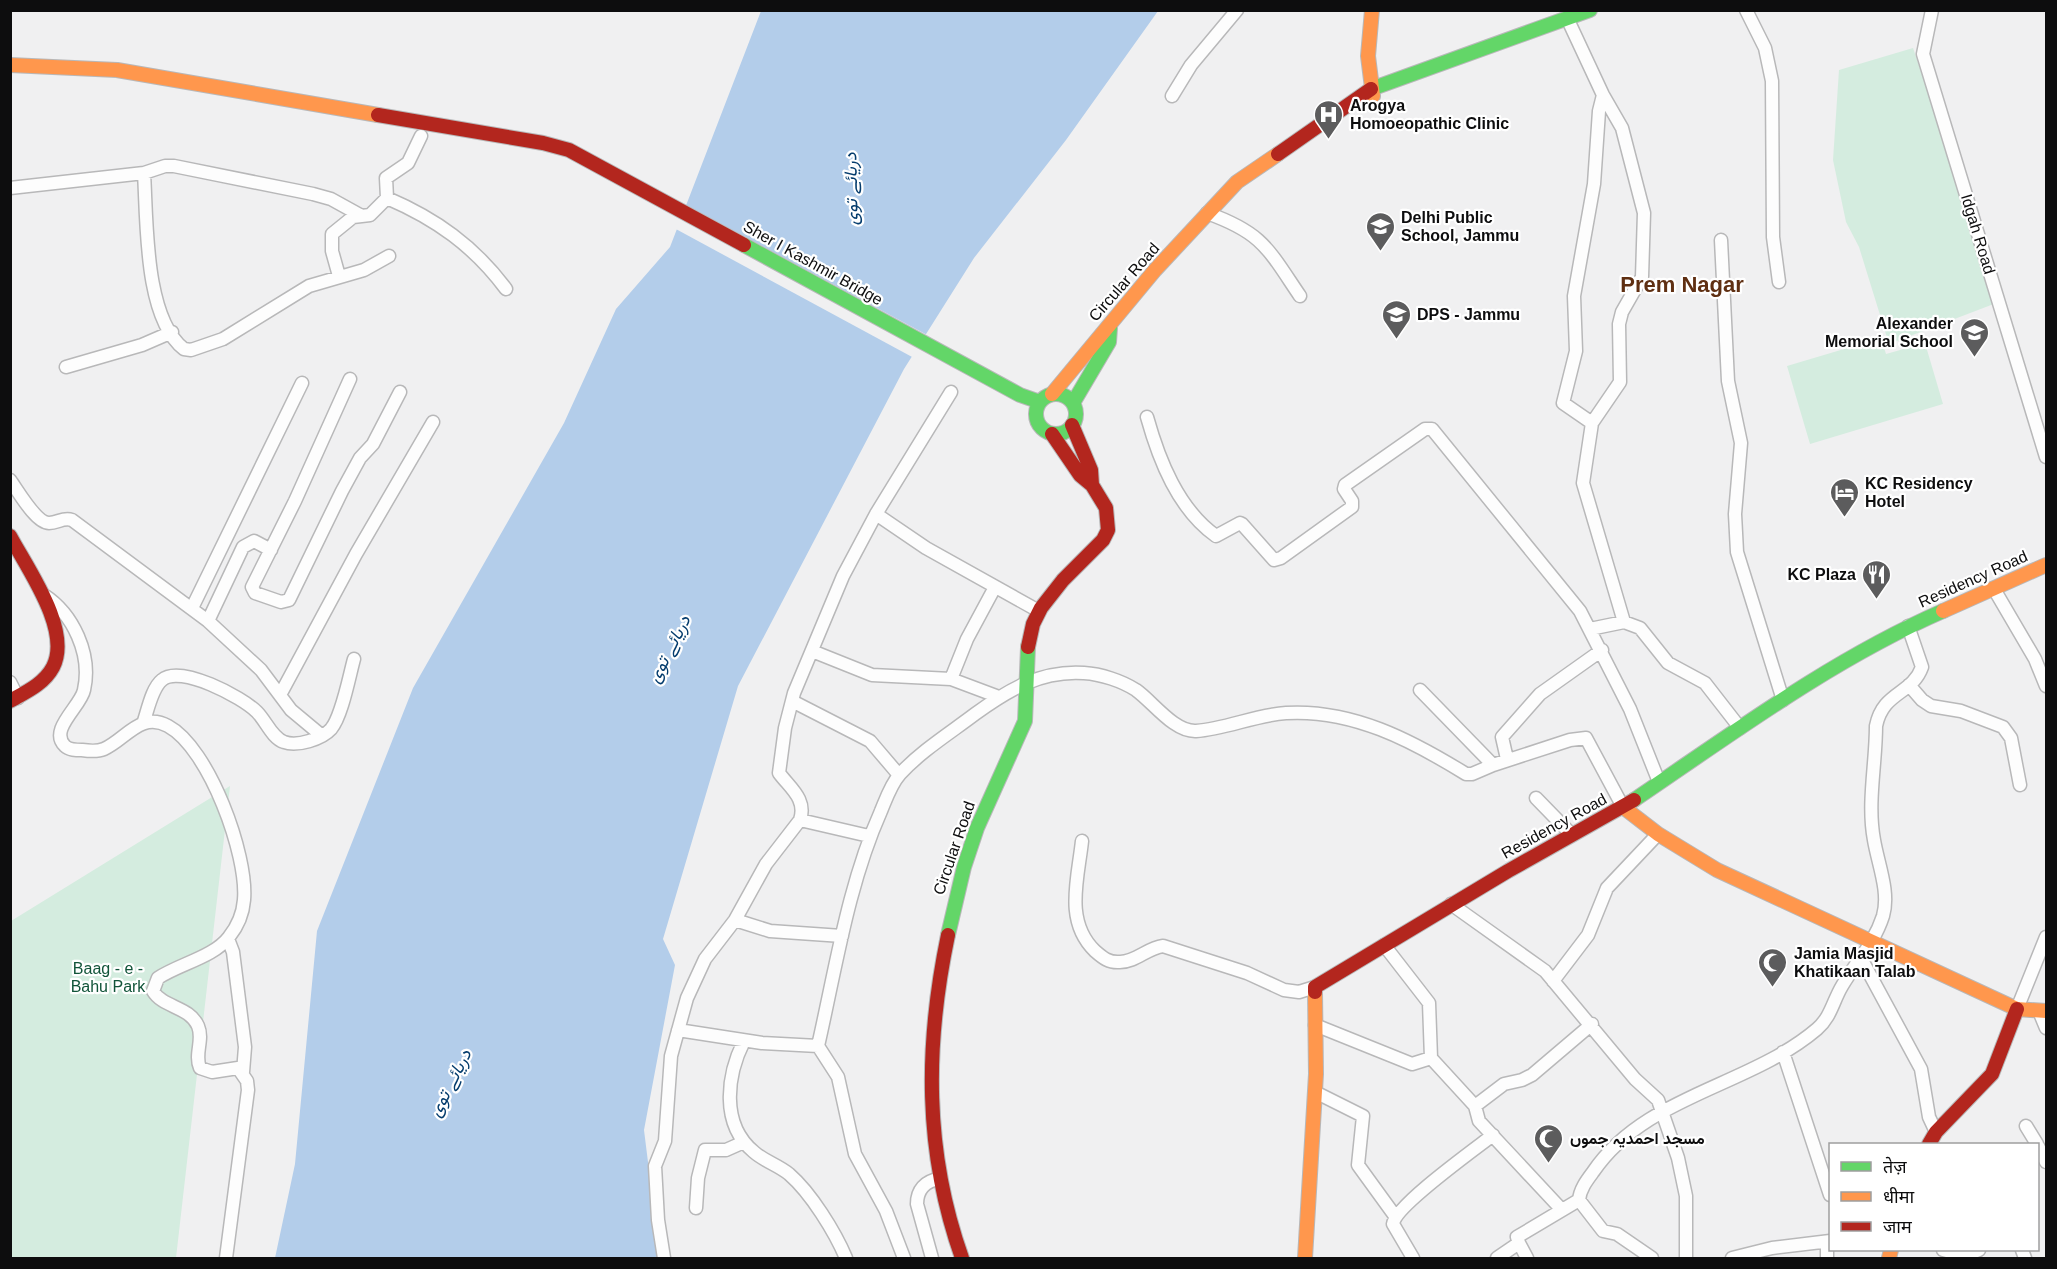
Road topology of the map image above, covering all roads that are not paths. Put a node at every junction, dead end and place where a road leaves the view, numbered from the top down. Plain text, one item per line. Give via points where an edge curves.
1 (1237, 10) edge
2 (1362, 10) edge
3 (1372, 10) edge
4 (1590, 10) edge
5 (1746, 10) edge
6 (1932, 10) edge
7 (1568, 20) junction
8 (10, 65) edge
9 (10, 78) edge
10 (1603, 95) junction
11 (1172, 96) dead end
12 (1367, 96) junction
13 (421, 136) junction
14 (587, 165) junction
15 (144, 173) junction
16 (10, 188) edge
17 (380, 205) junction
18 (1207, 213) junction
19 (360, 215) junction
20 (1721, 240) dead end
21 (389, 256) dead end
22 (339, 276) junction
23 (1779, 282) dead end
24 (506, 289) dead end
25 (1300, 296) dead end
26 (1111, 326) junction
27 (172, 332) junction
28 (66, 367) dead end
29 (350, 379) dead end
30 (302, 383) dead end
31 (400, 392) dead end
32 (951, 392) dead end
33 (1052, 394) junction
34 (1018, 399) junction
35 (1040, 402) junction
36 (1073, 403) junction
37 (1036, 417) junction
38 (1147, 417) dead end
39 (433, 422) dead end
40 (1592, 423) junction
41 (1072, 425) junction
42 (1052, 434) junction
43 (2046, 457) edge
44 (10, 480) edge
45 (1092, 485) junction
46 (876, 514) junction
47 (10, 536) edge
48 (271, 550) junction
49 (2046, 565) edge
50 (995, 587) junction
51 (1994, 589) junction
52 (44, 595) junction
53 (192, 608) junction
54 (1038, 610) junction
55 (208, 621) junction
56 (1624, 622) junction
57 (1908, 626) junction
58 (1590, 629) junction
59 (1602, 650) junction
60 (812, 651) junction
61 (354, 659) dead end
62 (951, 679) junction
63 (1027, 681) junction
64 (10, 682) edge
65 (1909, 685) junction
66 (2046, 686) edge
67 (1420, 690) dead end
68 (280, 695) junction
69 (999, 697) junction
70 (14, 699) edge
71 (1783, 700) junction
72 (792, 701) junction
73 (144, 722) junction
74 (1740, 728) junction
75 (321, 735) junction
76 (1507, 759) junction
77 (1493, 765) junction
78 (899, 775) junction
79 (1659, 782) junction
80 (2020, 784) dead end
81 (1536, 798) dead end
82 (1623, 807) junction
83 (800, 820) junction
84 (1658, 834) junction
85 (1572, 835) junction
86 (869, 836) junction
87 (1082, 841) dead end
88 (1451, 904) junction
89 (735, 920) junction
90 (842, 936) junction
91 (2046, 937) edge
92 (228, 939) junction
93 (1873, 943) junction
94 (1384, 945) junction
95 (1862, 960) junction
96 (1553, 981) junction
97 (1315, 987) junction
98 (2017, 1008) junction
99 (2042, 1011) edge
100 (1592, 1024) junction
101 (1315, 1025) junction
102 (2046, 1028) edge
103 (678, 1029) junction
104 (744, 1041) junction
105 (818, 1046) junction
106 (1783, 1052) junction
107 (1431, 1058) junction
108 (243, 1072) junction
109 (1315, 1092) junction
110 (1475, 1106) junction
111 (1664, 1112) junction
112 (2026, 1126) dead end
113 (1936, 1132) junction
114 (1493, 1135) junction
115 (744, 1142) junction
116 (1930, 1143) edge
117 (2036, 1143) edge
118 (939, 1179) junction
119 (1829, 1192) edge
120 (1579, 1200) junction
121 (696, 1208) dead end
122 (1562, 1210) junction
123 (1395, 1216) junction
124 (1829, 1241) edge
125 (1519, 1244) junction
126 (1947, 1251) edge
127 (1977, 1251) edge
128 (1410, 1256) edge
129 (226, 1258) edge
130 (664, 1258) edge
131 (846, 1258) edge
132 (904, 1258) edge
133 (932, 1258) edge
134 (962, 1258) edge
135 (1305, 1258) edge
136 (1497, 1258) edge
137 (1527, 1258) edge
138 (1652, 1258) edge
139 (1686, 1258) edge
140 (1732, 1258) edge
141 (1827, 1258) edge

1 - 11 street via 1191,65
2 - 12 main road
3 - 12 main road
4 - 7 main road, Circular Road
5 - 23 street via 1765,48 1772,81 1773,237
6 - 43 street, Idgah Road via 1923,54
7 - 10 street
7 - 12 main road, Circular Road via 1437,62 1390,80
8 - 14 main road via 117,70 543,143 569,150
9 - 13 main road via 122,81
10 - 40 street via 1594,184 1574,296 1576,351 1563,403
10 - 40 street via 1622,128 1641,192 1643,269 1619,324 1620,382
12 - 18 main road, Circular Road via 1245,189 1226,196
13 - 14 main road
13 - 17 street via 408,163 386,178
14 - 34 main road, Sher I Kashmir Bridge
15 - 16 street
15 - 19 street via 174,166 331,198
15 - 27 street via 152,284
17 - 19 street via 368,216
17 - 24 street via 413,209 457,236 487,262
18 - 25 street via 1241,226 1260,239
18 - 26 main road, Circular Road via 1137,290
19 - 22 street via 347,220 330,238
20 - 71 street via 1728,381 1741,443 1737,552
21 - 22 street via 364,270
22 - 27 street via 309,286 210,345 184,349
26 - 33 main road, Circular Road
26 - 36 main road via 1109,342
27 - 28 street
29 - 48 street
30 - 53 street
31 - 48 street via 374,444 360,458 286,602 252,589
32 - 46 street
33 - 35 main road
33 - 36 main road via 1060,394
34 - 35 main road
34 - 37 main road
35 - 37 main road
36 - 41 main road via 1076,414
37 - 42 main road via 1039,426
38 - 58 street via 1162,463 1190,510 1216,536 1242,524 1274,560 1352,507 1345,484 1425,429 1432,429
39 - 68 street
40 - 56 street via 1583,483
41 - 42 main road via 1067,431
41 - 45 main road via 1091,470
42 - 45 main road via 1080,475
44 - 53 street via 39,519 72,520
45 - 54 main road, Circular Road via 1106,508 1108,530
46 - 50 street via 914,541
46 - 60 street via 843,576
47 - 52 main road
48 - 55 street via 254,541 243,547
49 - 51 main road, Residency Road
50 - 54 street
50 - 62 street
51 - 57 main road, Residency Road
51 - 66 street via 2035,659
52 - 70 main road via 56,628 56,660 46,680
52 - 73 street via 58,604 74,626 84,653 84,691 62,727 64,746 104,749
53 - 55 street
54 - 63 main road, Circular Road via 1027,644
55 - 68 street via 261,670
56 - 58 street
56 - 74 street via 1640,628 1674,669 1705,683
57 - 65 street via 1922,667
57 - 71 main road, Residency Road
58 - 59 street
59 - 76 street via 1540,694 1519,721 1505,731 1502,737
59 - 79 street
60 - 62 street via 880,676
60 - 72 street
61 - 75 street via 333,726
62 - 69 street
63 - 69 street
63 - 77 street via 1064,673 1104,676 1134,689 1178,726 1194,731 1253,718 1310,713 1361,721 1466,774
63 - 118 main road, Circular Road via 1029,699 1022,730 977,826 952,904 933,1071
64 - 70 street
65 - 80 street via 1931,706 1961,711 2003,727 2010,738
65 - 93 street via 1885,703 1876,726 1871,820 1885,898
67 - 77 street
68 - 75 street via 291,710
69 - 78 street
71 - 74 main road, Residency Road
72 - 78 street via 870,741
72 - 83 street via 779,772 800,801
73 - 75 street via 159,682 178,675 242,700 281,741 294,744
73 - 92 street via 168,726 190,747 212,777 224,806 244,878 244,901 238,923
74 - 79 main road, Residency Road
76 - 77 street
76 - 82 street via 1586,738
78 - 86 street
79 - 82 main road, Residency Road
81 - 85 street
82 - 84 main road
82 - 85 main road, Residency Road
83 - 86 street
83 - 89 street via 766,864
84 - 93 main road via 1717,870
84 - 96 street via 1607,888 1588,935
85 - 88 main road, Residency Road
86 - 90 street
87 - 97 street via 1075,918 1084,939 1103,958 1122,962 1163,946 1247,973 1284,990 1299,992
88 - 94 main road, Residency Road
88 - 96 street via 1538,964
89 - 90 street via 770,931
89 - 103 street via 701,966
90 - 105 street
91 - 98 street
92 - 108 street via 245,1047
92 - 108 street via 158,978 153,991 158,999 181,1009 198,1025 200,1068 212,1072 238,1068
93 - 95 street
93 - 98 main road
94 - 97 main road, Residency Road
94 - 107 street via 1429,1003
95 - 106 street via 1841,988 1827,1018
95 - 113 street via 1921,1069 1929,1117
96 - 100 street
97 - 101 main road
98 - 99 main road
98 - 113 main road via 1992,1074
99 - 102 street
100 - 110 street via 1532,1075 1504,1083
100 - 111 street
101 - 107 street via 1412,1064
101 - 109 main road
103 - 104 street
103 - 130 street via 668,1073 665,1141 655,1166
104 - 105 street
104 - 115 street via 729,1081 734,1123
105 - 132 street via 842,1087 855,1154 886,1211
106 - 111 street
106 - 119 street
107 - 110 street
108 - 129 street via 248,1090
109 - 123 street via 1363,1116 1358,1165
109 - 135 main road
110 - 114 street via 1476,1116
111 - 120 street via 1636,1126 1611,1149 1590,1175
111 - 139 street via 1686,1196
112 - 117 street
113 - 116 main road
114 - 122 street
114 - 123 street
115 - 121 street via 726,1150 705,1150
115 - 131 street via 795,1179 828,1224
118 - 133 street via 930,1180 917,1197
118 - 134 main road, Circular Road
120 - 122 street
120 - 138 street via 1603,1231 1617,1234
122 - 125 street via 1519,1235
123 - 128 street via 1393,1224
124 - 140 street
124 - 141 street
125 - 136 street
125 - 137 street
126 - 127 street via 1965,1256

